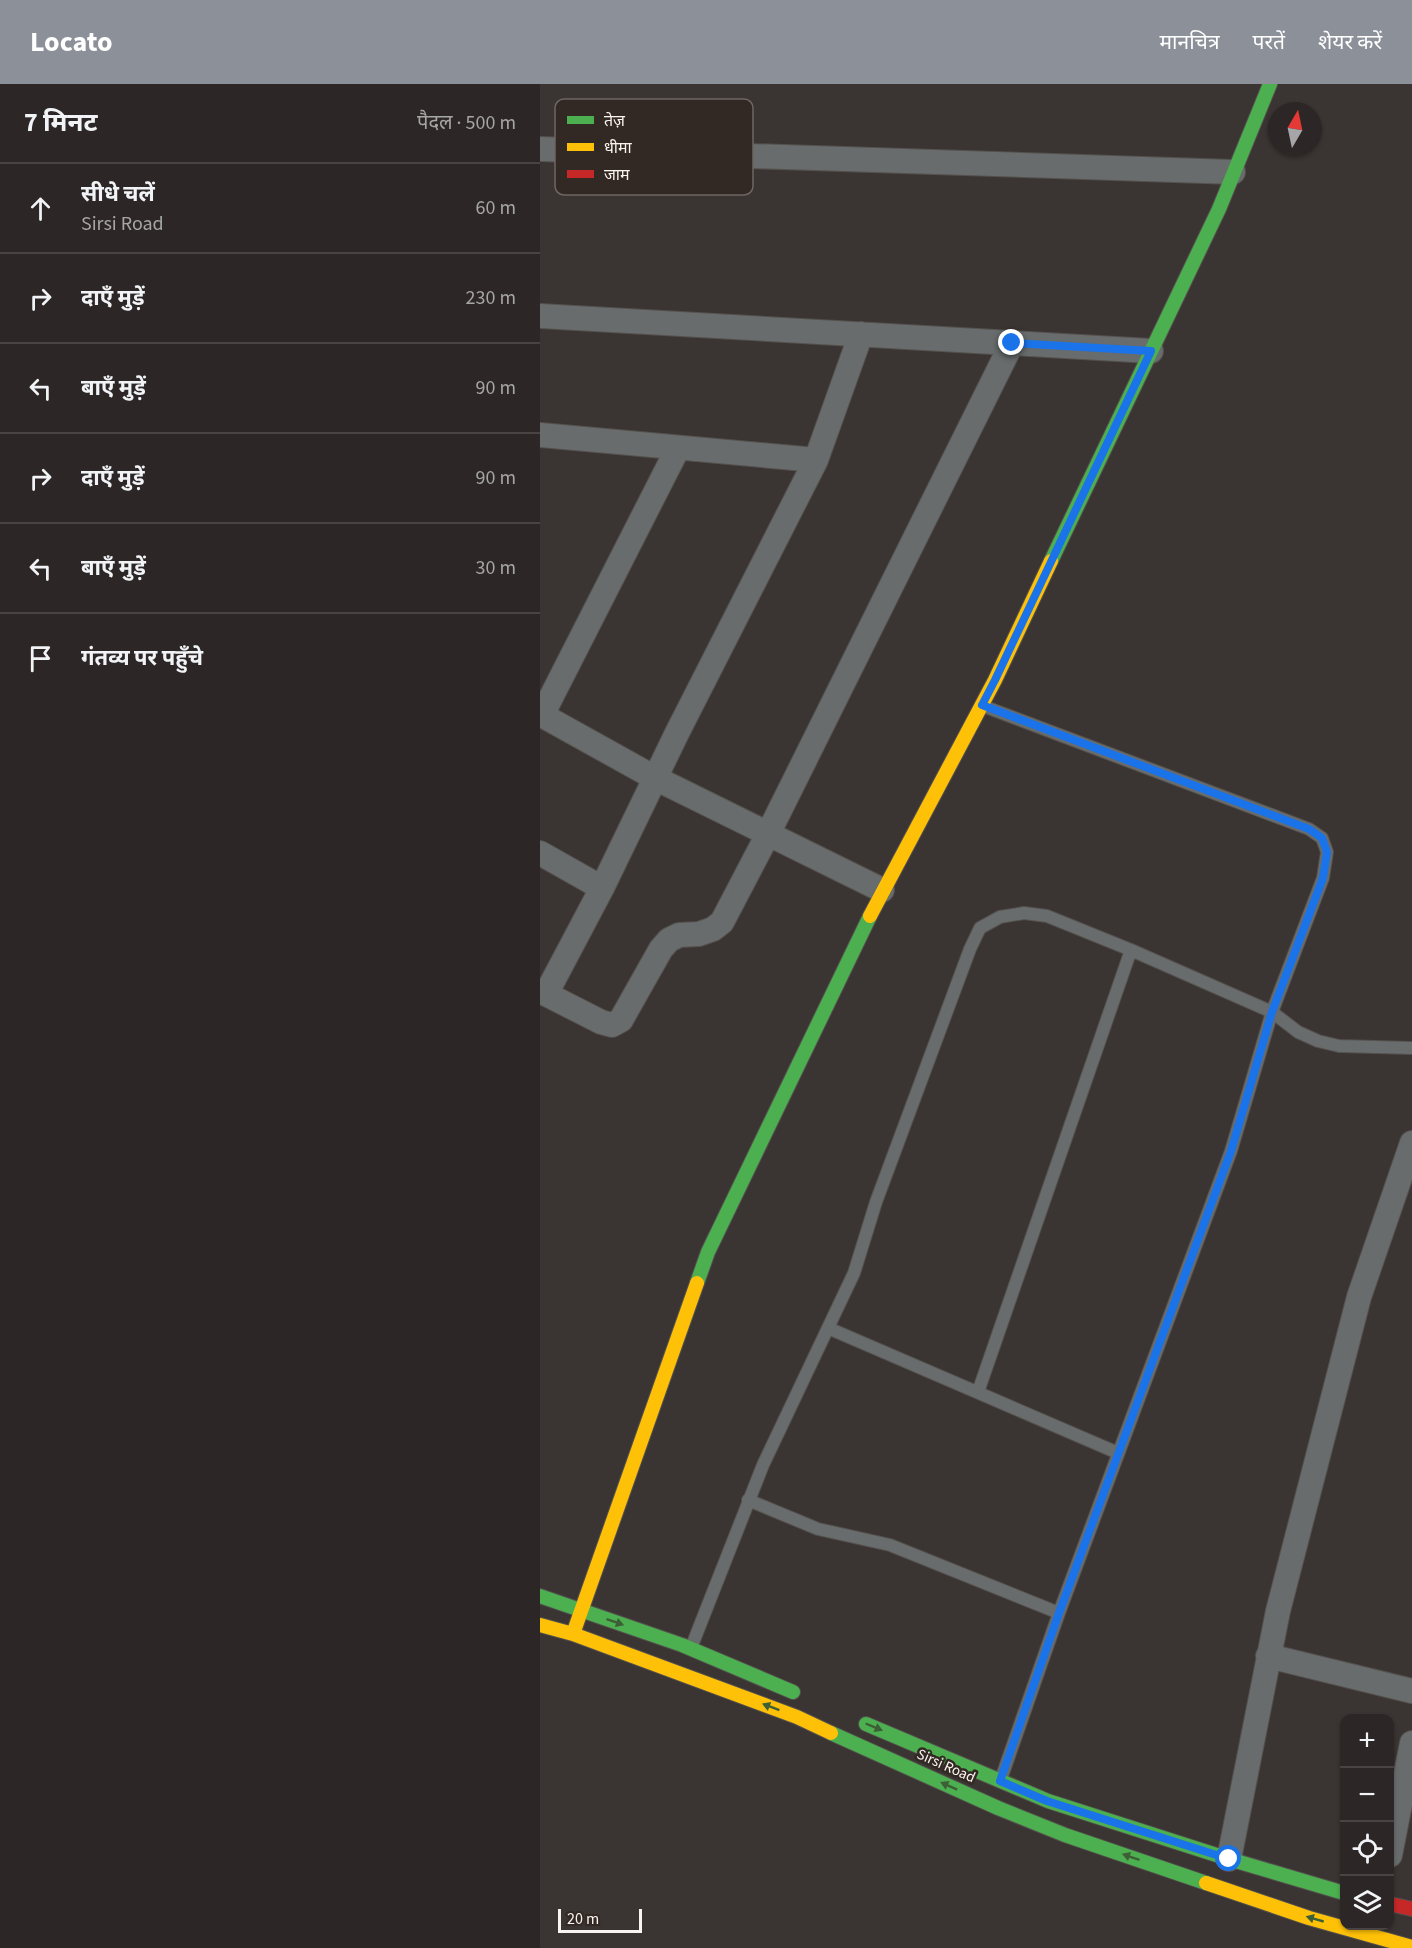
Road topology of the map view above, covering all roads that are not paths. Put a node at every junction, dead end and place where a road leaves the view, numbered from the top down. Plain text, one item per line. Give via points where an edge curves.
1 (1270, 84) edge
2 (540, 149) edge
3 (555, 149) edge
4 (753, 156) edge
5 (1233, 172) junction
6 (540, 316) edge
7 (861, 334) junction
8 (1012, 343) junction
9 (1151, 351) junction
10 (540, 435) edge
11 (678, 448) junction
12 (816, 460) junction
13 (982, 705) junction
14 (541, 715) edge
15 (655, 778) junction
16 (768, 834) junction
17 (540, 853) edge
18 (602, 888) junction
19 (882, 890) junction
20 (1131, 950) junction
21 (543, 993) edge
22 (1272, 1012) junction
23 (1412, 1048) edge
24 (1412, 1143) edge
25 (828, 1328) junction
26 (978, 1392) junction
27 (1118, 1453) junction
28 (748, 1500) junction
29 (540, 1596) edge
30 (581, 1611) junction
31 (1059, 1613) junction
32 (540, 1625) edge
33 (573, 1634) junction
34 (691, 1649) junction
35 (1268, 1656) junction
36 (1412, 1691) edge
37 (804, 1697) dead end
38 (858, 1720) dead end
39 (1412, 1743) edge
40 (1000, 1781) junction
41 (1394, 1831) edge
42 (1229, 1859) junction
43 (1340, 1892) edge
44 (1394, 1905) edge
45 (1412, 1909) edge
46 (1373, 1936) edge
47 (1412, 1947) edge

1 - 5 main road
2 - 3 street
4 - 5 street
5 - 9 main road
6 - 7 street
7 - 8 street
7 - 12 street
8 - 9 street
8 - 16 street
9 - 13 main road
10 - 11 street
11 - 12 street
11 - 14 street
12 - 15 street
13 - 19 main road
13 - 22 lane via 1309,829 1322,838 1327,852 1323,878
14 - 15 street
15 - 16 street
15 - 18 street
16 - 19 street
16 - 21 street via 722,922 699,934 669,940 621,1020 612,1025 601,1022
17 - 18 street
18 - 21 street
19 - 30 main road via 708,1252
20 - 22 lane
20 - 25 lane via 1047,916 1023,913 1000,917 980,927 876,1202 854,1273
20 - 26 lane
22 - 23 lane via 1298,1032 1318,1041 1339,1046
22 - 27 lane via 1231,1151
24 - 35 street via 1359,1297
25 - 26 lane
25 - 28 lane
26 - 27 lane
27 - 31 lane
28 - 31 lane via 818,1529 890,1545
28 - 34 lane
29 - 30 main road
30 - 33 main road
30 -> 34 main road
31 - 40 lane
32 - 33 main road, Sirsi Road
46 -> 33 main road, Sirsi Road via 1065,1835 797,1717
34 - 37 main road
35 - 36 street
35 - 42 street
38 -> 40 main road, Sirsi Road
39 - 41 street
40 - 42 main road, Sirsi Road via 1047,1801
42 - 43 main road, Sirsi Road
44 - 45 main road
46 - 47 main road, Sirsi Road

